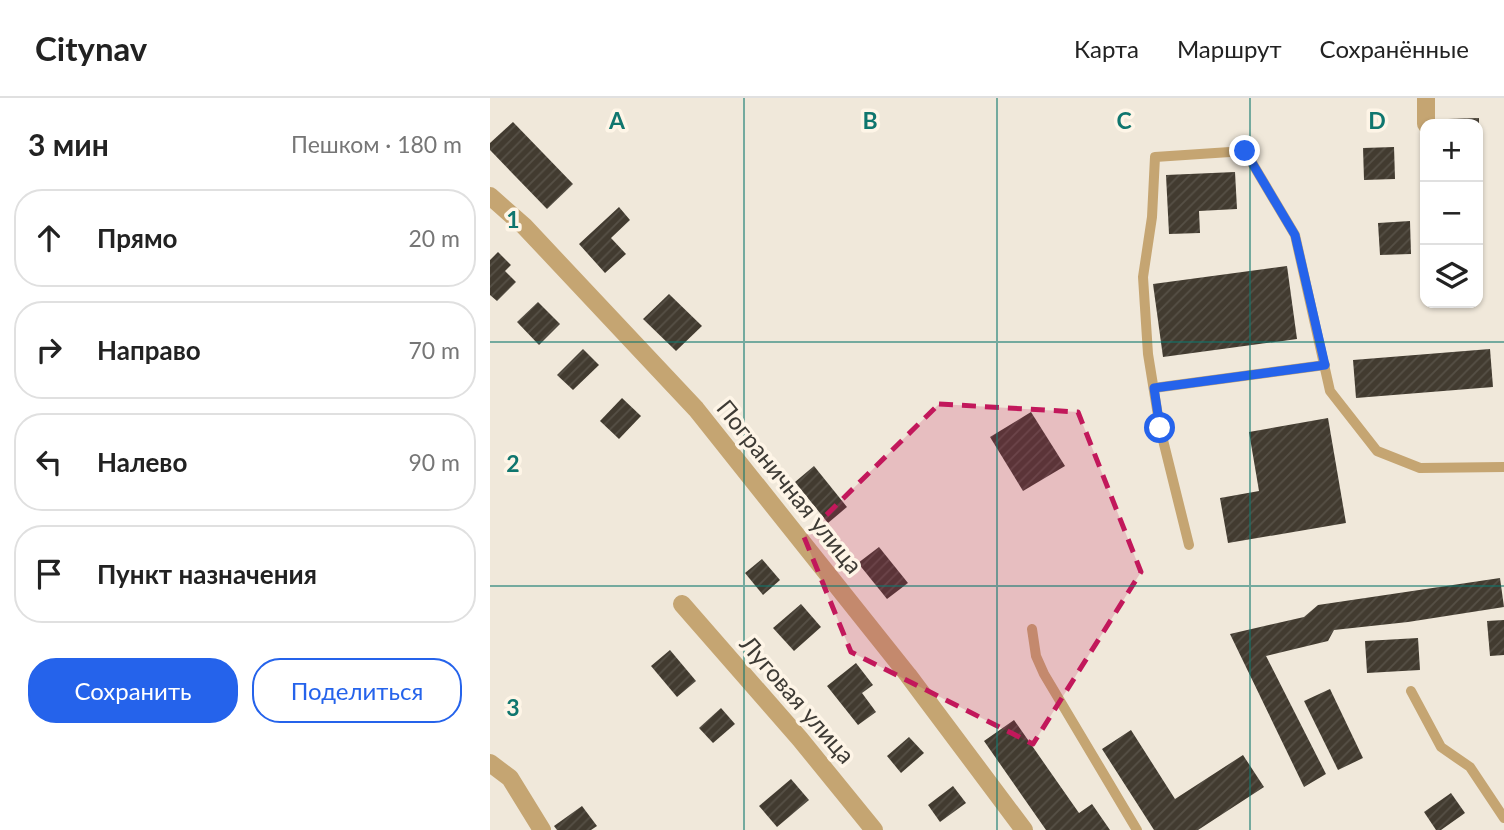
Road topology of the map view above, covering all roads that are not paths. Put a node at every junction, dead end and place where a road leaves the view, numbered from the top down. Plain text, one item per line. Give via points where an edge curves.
1 (1426, 98) edge
2 (1426, 119) edge
3 (490, 197) edge
4 (1325, 365) junction
5 (1154, 388) junction
6 (1504, 467) edge
7 (1189, 545) dead end
8 (682, 604) dead end
9 (1032, 629) dead end
10 (1411, 691) dead end
11 (490, 763) edge
12 (1504, 818) edge
13 (542, 830) edge
14 (874, 830) edge
15 (1024, 830) edge
16 (1137, 830) edge

1 - 2 street
3 - 15 street, Пограничная улица via 524,226 696,409 908,675
4 - 5 lane
4 - 5 lane via 1295,235 1245,151 1155,157 1143,277
4 - 6 lane via 1330,391 1377,451 1420,468
5 - 7 lane
8 - 14 street, Луговая улица
9 - 16 lane via 1044,674
10 - 12 lane via 1441,747 1470,767
11 - 13 street via 510,778

